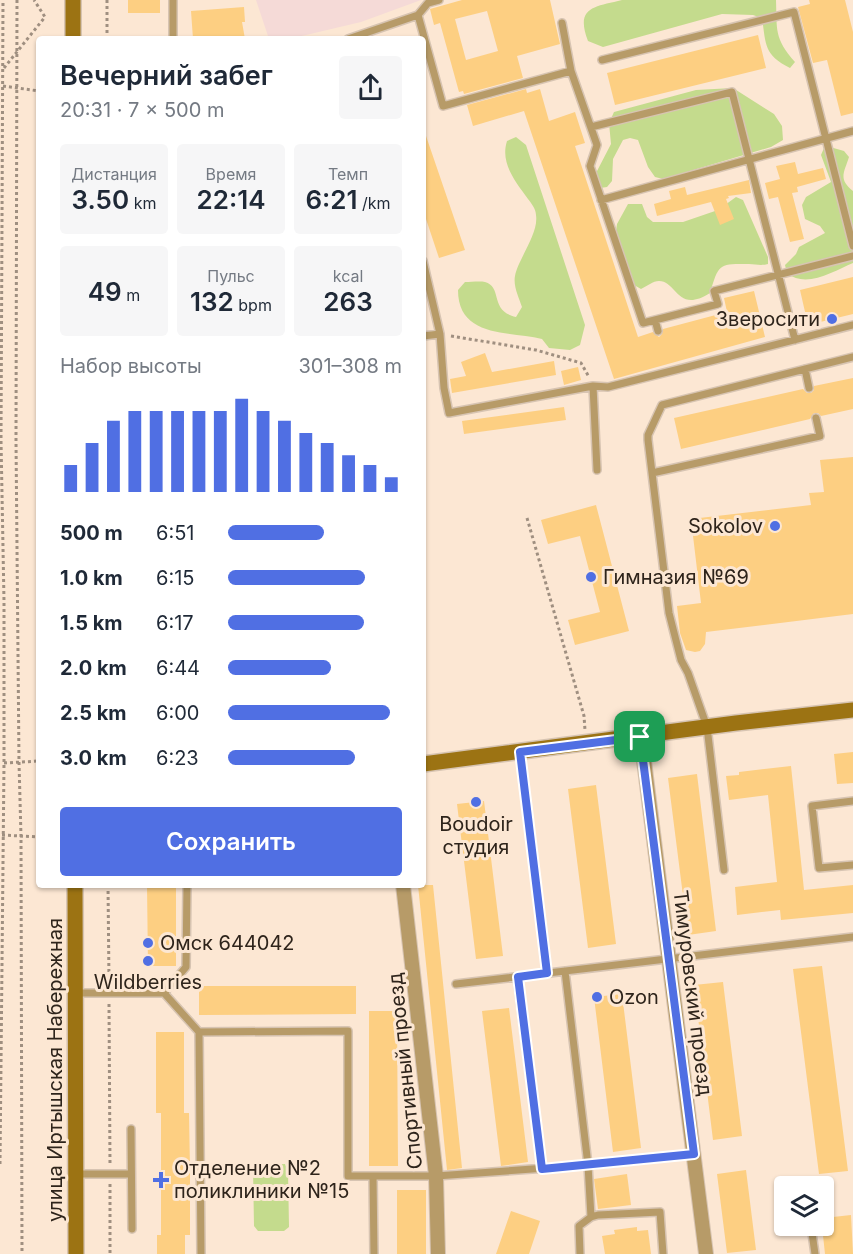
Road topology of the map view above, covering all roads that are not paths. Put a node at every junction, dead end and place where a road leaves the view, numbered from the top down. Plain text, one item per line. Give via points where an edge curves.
1 (73, 0) edge
2 (173, 0) edge
3 (439, 0) edge
4 (418, 15) junction
5 (562, 23) dead end
6 (73, 36) edge
7 (173, 36) edge
8 (357, 36) edge
9 (424, 36) edge
10 (426, 44) edge
11 (602, 60) dead end
12 (571, 71) junction
13 (591, 127) junction
14 (853, 131) edge
15 (826, 139) junction
16 (749, 160) junction
17 (601, 200) junction
18 (853, 246) edge
19 (853, 256) edge
20 (426, 274) edge
21 (778, 275) junction
22 (655, 320) junction
23 (853, 325) edge
24 (658, 331) dead end
25 (440, 334) junction
26 (426, 336) edge
27 (795, 340) junction
28 (853, 357) edge
29 (805, 369) junction
30 (593, 386) junction
31 (809, 388) dead end
32 (816, 418) dead end
33 (597, 470) dead end
34 (652, 473) junction
35 (853, 710) edge
36 (707, 728) junction
37 (640, 737) junction
38 (520, 752) junction
39 (426, 765) edge
40 (853, 801) edge
41 (853, 865) edge
42 (724, 870) dead end
43 (75, 888) edge
44 (187, 888) edge
45 (403, 888) edge
46 (853, 937) edge
47 (669, 958) junction
48 (565, 971) junction
49 (547, 973) junction
50 (518, 977) junction
51 (456, 984) dead end
52 (76, 993) junction
53 (164, 993) junction
54 (199, 1032) junction
55 (131, 1129) dead end
56 (694, 1154) junction
57 (588, 1165) junction
58 (542, 1169) junction
59 (76, 1174) junction
60 (131, 1174) junction
61 (373, 1176) junction
62 (436, 1176) junction
63 (591, 1217) junction
64 (132, 1229) dead end
65 (812, 1236) edge
66 (76, 1254) edge
67 (201, 1254) edge
68 (374, 1254) edge
69 (438, 1254) edge
70 (580, 1254) edge
71 (663, 1254) edge
72 (706, 1254) edge
73 (815, 1254) edge

1 - 6 main road
2 - 7 lane
3 - 4 lane via 428,3
4 - 8 lane
4 - 9 lane
5 - 12 lane
10 - 12 lane via 443,106
11 - 15 lane via 795,12
12 - 13 lane
13 - 16 lane via 732,92
13 - 17 lane via 597,145 590,166
14 - 15 lane
15 - 16 lane
15 - 18 lane
16 - 17 lane
16 - 21 lane
17 - 22 lane via 643,323
19 - 21 lane
20 - 25 lane
21 - 22 lane via 714,291 718,304
21 - 27 lane
22 - 24 lane
23 - 27 lane
25 - 26 lane
25 - 30 lane via 449,413
27 - 30 lane via 669,368 608,387
28 - 29 lane
29 - 31 lane
29 - 34 lane via 662,405 648,435
30 - 33 lane
32 - 34 lane via 820,436
34 - 36 lane via 669,613 681,660
35 - 36 main road
36 - 37 main road
36 - 42 lane
37 - 38 main road
37 - 47 street, Тимуровский проезд
38 - 39 main road
38 - 49 lane
40 - 41 lane via 812,806 819,868
43 - 52 main road, улица Иртышская Набережная
44 - 53 lane via 186,967
45 - 62 street, Спортивный проезд
46 - 47 lane
47 - 48 lane
47 - 56 street, Тимуровский проезд
48 - 49 lane
48 - 57 lane
49 - 50 lane
50 - 51 lane
50 - 58 lane
52 - 53 lane
52 - 59 main road, улица Иртышская Набережная
53 - 54 lane
54 - 61 lane via 348,1031 348,1176
54 - 67 lane
55 - 60 lane
56 - 57 lane
56 - 72 street, Тимуровский проезд
57 - 58 lane
57 - 63 lane
58 - 62 lane
59 - 60 lane
59 - 66 main road, улица Иртышская Набережная
60 - 64 lane
61 - 62 lane
61 - 68 lane
62 - 69 street, Спортивный проезд
63 - 70 lane via 579,1226
63 - 71 lane via 660,1212
65 - 73 lane

